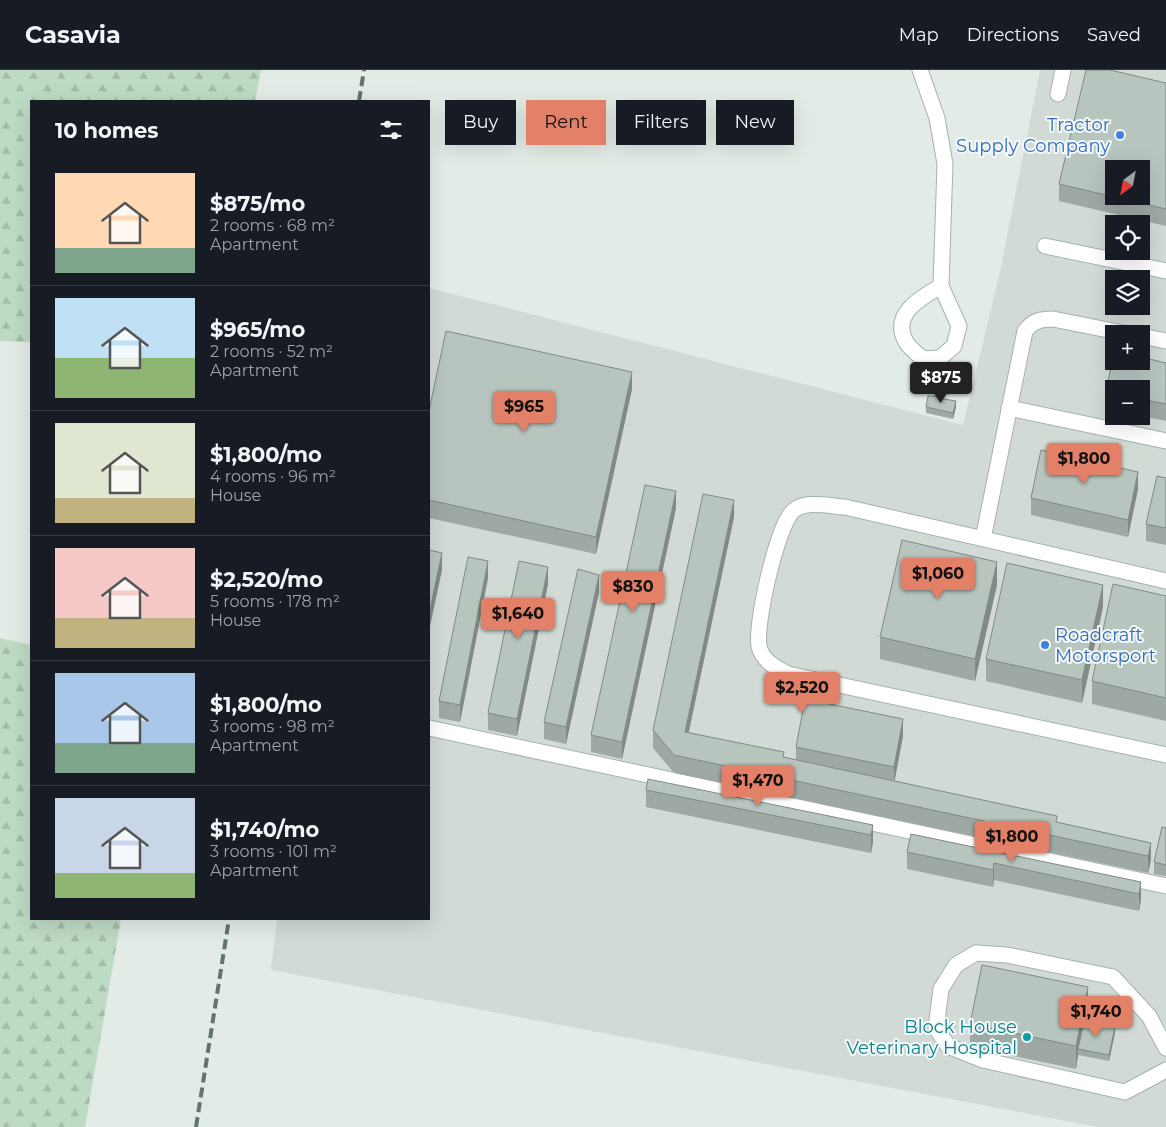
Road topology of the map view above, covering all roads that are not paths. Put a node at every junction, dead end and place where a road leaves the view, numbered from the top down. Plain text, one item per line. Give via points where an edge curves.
1 (920, 70) edge
2 (1063, 70) edge
3 (1058, 94) dead end
4 (1045, 246) dead end
5 (1166, 271) edge
6 (941, 286) junction
7 (1105, 329) edge
8 (1150, 338) edge
9 (1166, 341) edge
10 (1009, 408) junction
11 (1166, 440) edge
12 (983, 539) junction
13 (1166, 582) edge
14 (430, 728) edge
15 (1166, 755) edge
16 (1166, 886) edge
17 (1166, 1048) edge
18 (1166, 1070) edge

1 - 6 lane via 937,118 945,164
2 - 3 lane
4 - 5 lane
6 - 6 lane via 959,326 954,346 940,358 924,359 906,342 902,323 912,303
7 - 10 lane via 1053,319 1032,323 1025,331
8 - 9 lane
10 - 11 lane
10 - 12 lane
12 - 13 lane
12 - 15 lane via 844,507 809,504 794,510 778,538 758,624 763,656 788,674
14 - 16 lane
17 - 18 lane via 1149,1016 1113,978 1008,956 976,953 956,965 942,989 936,1028 948,1046 983,1060 1125,1092

